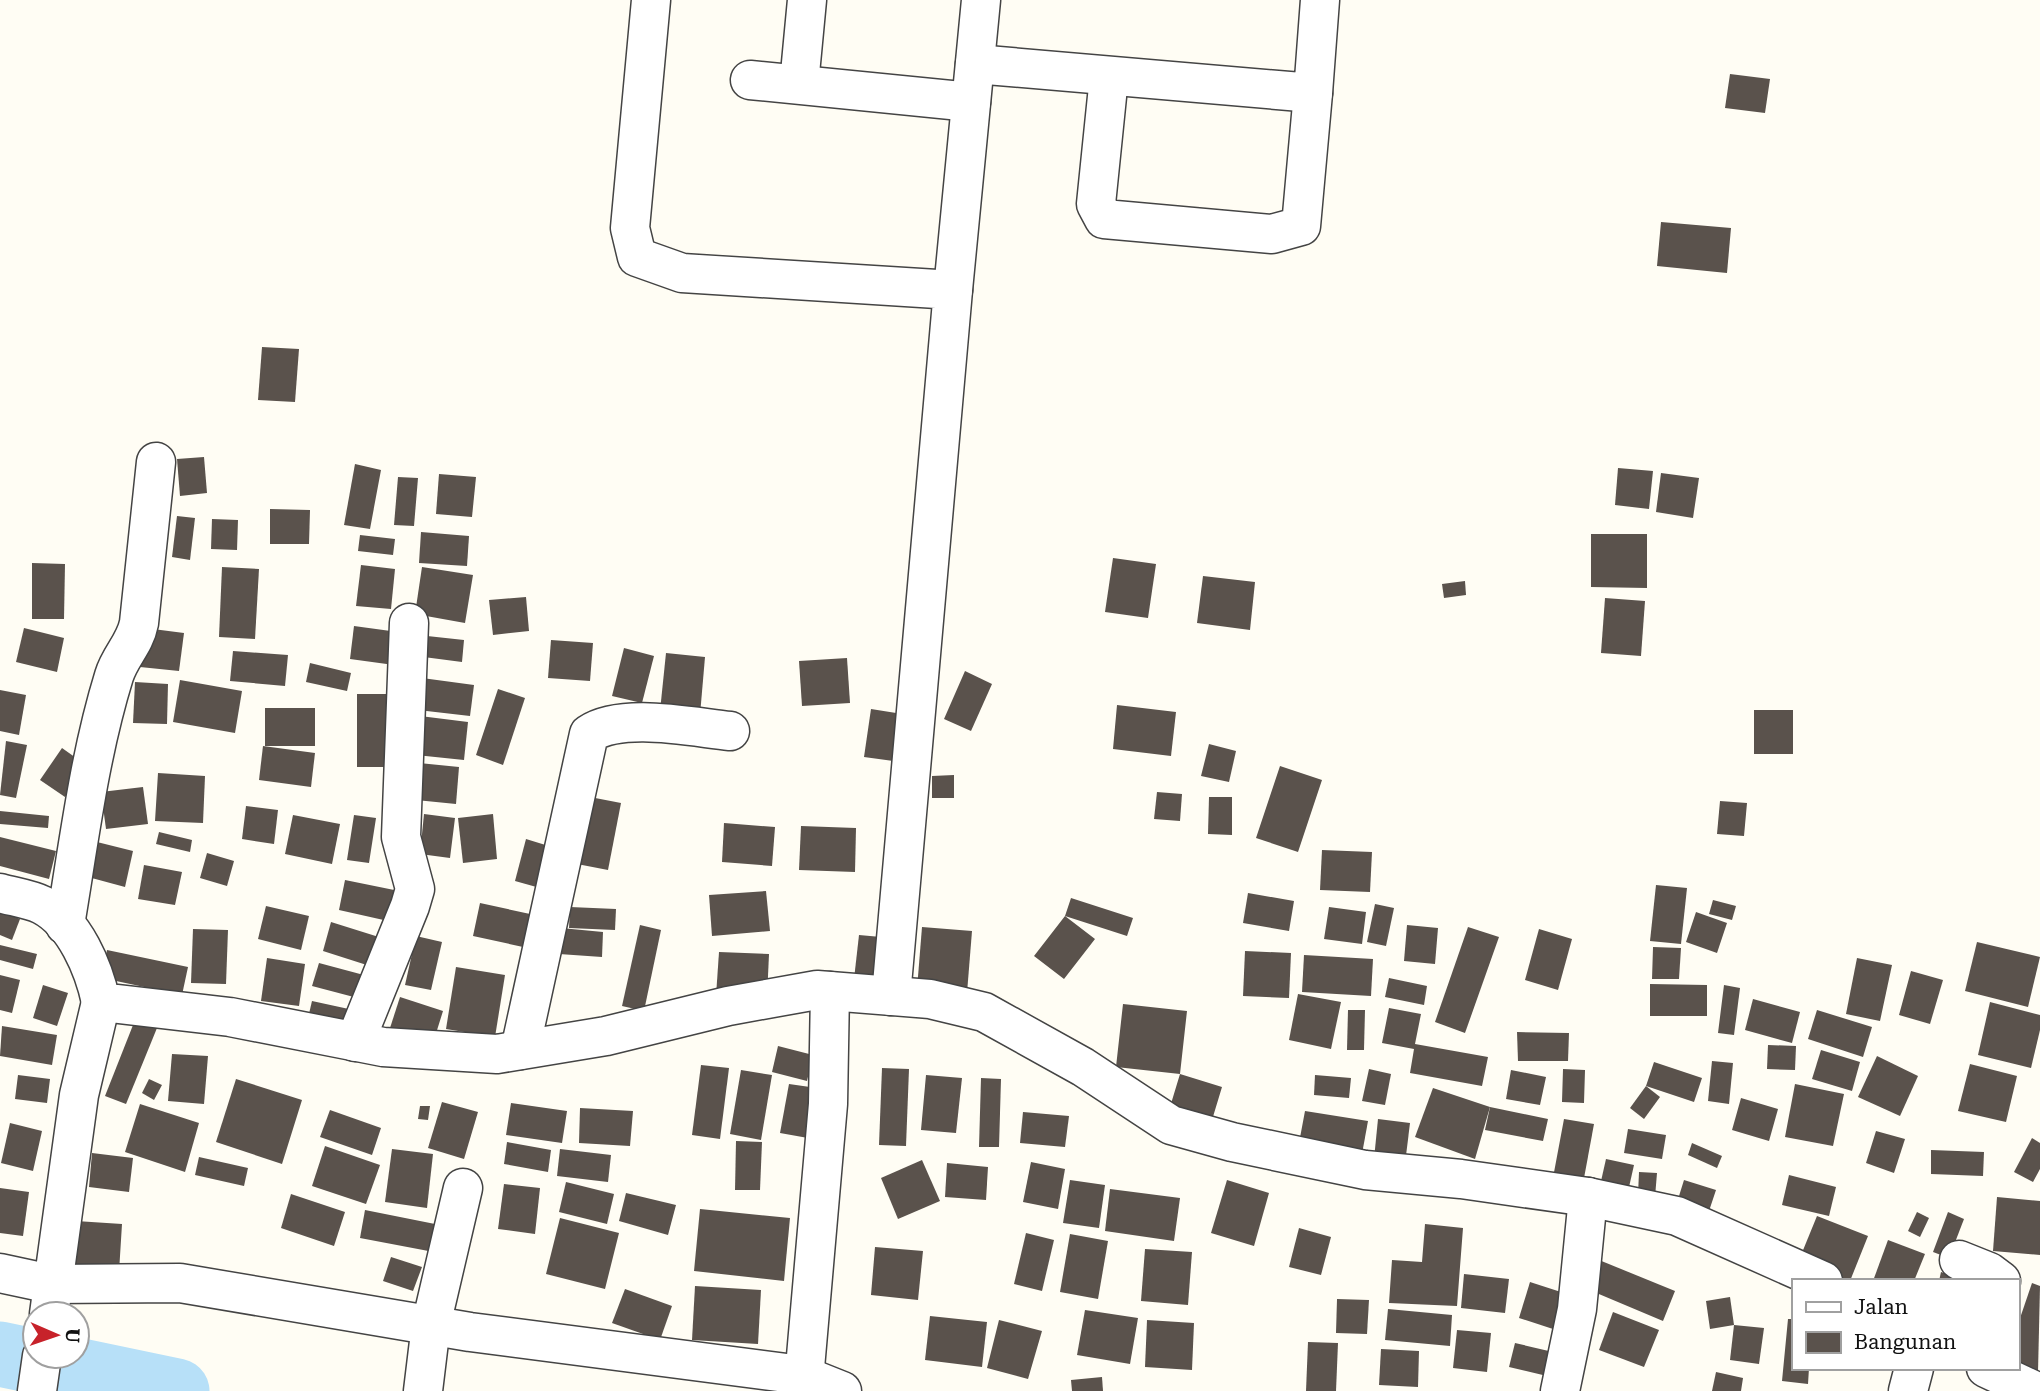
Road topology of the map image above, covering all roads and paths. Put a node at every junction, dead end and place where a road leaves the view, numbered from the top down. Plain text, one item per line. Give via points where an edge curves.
1 (651, 0) edge
2 (807, 0) edge
3 (981, 0) edge
4 (1320, 0) edge
5 (975, 64) junction
6 (1109, 77) junction
7 (750, 80) dead end
8 (799, 84) junction
9 (1313, 93) junction
10 (971, 102) junction
11 (953, 290) junction
12 (156, 462) dead end
13 (409, 623) dead end
14 (730, 731) dead end
15 (0, 893) edge
16 (65, 925) junction
17 (830, 991) junction
18 (891, 996) junction
19 (101, 1002) junction
20 (355, 1042) junction
21 (520, 1050) junction
22 (463, 1188) dead end
23 (1588, 1197) junction
24 (1959, 1260) dead end
25 (0, 1273) edge
26 (1819, 1279) edge
27 (1998, 1279) edge
28 (45, 1300) edge
29 (50, 1300) edge
30 (70, 1300) edge
31 (431, 1325) junction
32 (40, 1370) edge
33 (1913, 1370) edge
34 (1990, 1370) edge
35 (423, 1383) edge
36 (802, 1383) edge
37 (37, 1391) edge
38 (842, 1391) edge
39 (1560, 1391) edge
40 (1908, 1391) edge
41 (2035, 1391) edge

1 - 11 street via 630,228 637,257 682,273
2 - 8 street
3 - 5 street
4 - 9 street
5 - 6 street
5 - 10 street
6 - 9 street
6 - 9 street via 1096,204 1104,219 1272,234 1301,226
7 - 8 street
8 - 10 street
10 - 11 street
11 - 18 street
12 - 16 street via 139,623 135,641 114,675
13 - 20 street via 401,837 415,889
14 - 21 street via 636,723 601,726 589,734
15 - 16 street via 40,904
16 - 19 street via 91,966
17 - 18 street
17 - 21 street via 728,1006 606,1036
17 - 36 street via 828,1104
18 - 23 street via 930,999 984,1012 1083,1067 1171,1125 1365,1170
19 - 20 street via 230,1017
19 - 29 street via 79,1096
20 - 21 street via 497,1054
22 - 31 street
23 - 26 street via 1677,1216
23 - 39 street via 1577,1309
24 - 27 street
25 - 28 street
30 - 31 street via 180,1283
31 - 35 street
31 - 36 street
32 - 37 street
33 - 40 street
34 - 41 street
36 - 38 street

